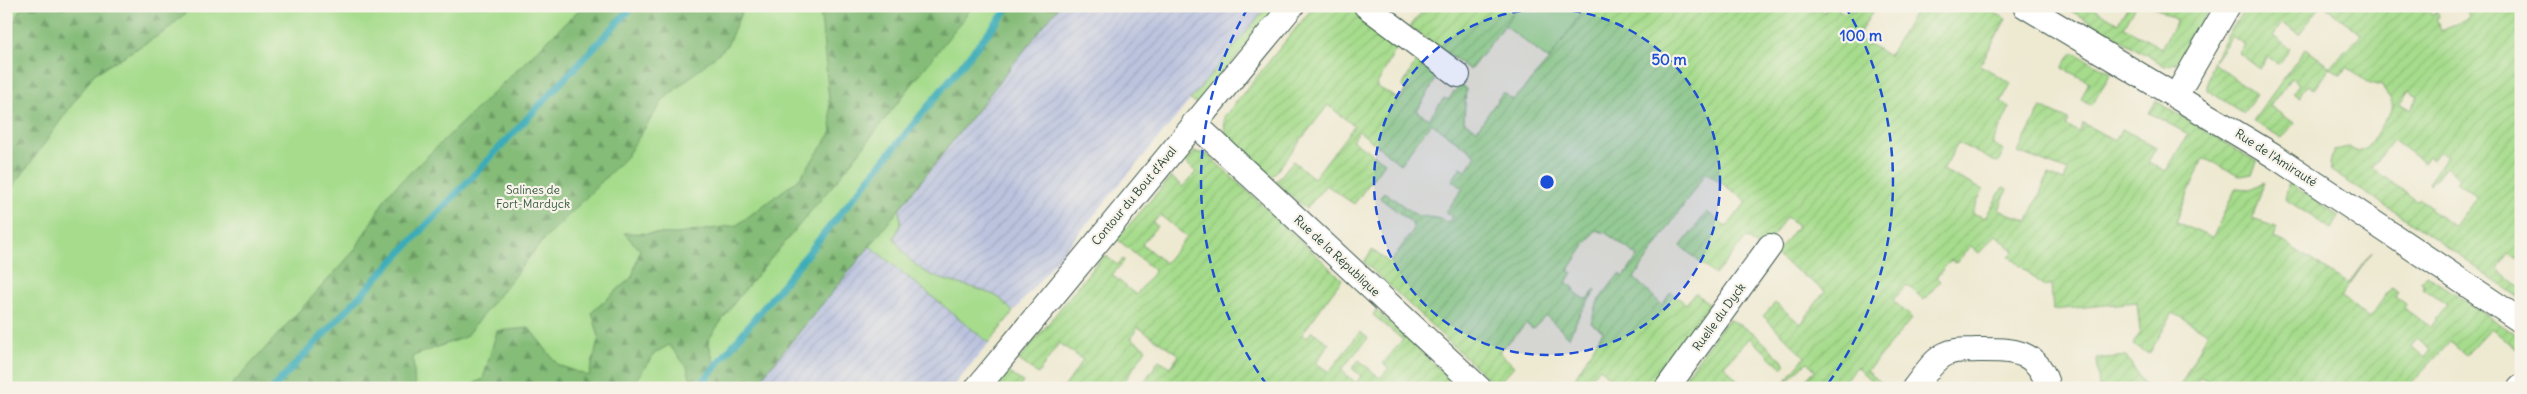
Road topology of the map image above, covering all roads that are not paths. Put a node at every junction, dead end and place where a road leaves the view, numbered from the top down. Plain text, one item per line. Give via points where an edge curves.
1 (1292, 6) edge
2 (1366, 6) edge
3 (2025, 6) edge
4 (2228, 6) edge
5 (1458, 75) dead end
6 (2176, 96) junction
7 (1194, 123) junction
8 (1770, 246) dead end
9 (2521, 321) edge
10 (977, 388) edge
11 (1479, 388) edge
12 (1667, 388) edge
13 (1914, 388) edge
14 (2048, 388) edge

1 - 7 street, Contour du Bout d'Aval
2 - 5 street
3 - 6 street, Rue de l'Amirauté
4 - 6 street
6 - 9 street, Rue de l'Amirauté via 2273,155
7 - 10 street, Contour du Bout d'Aval
7 - 11 street, Rue de la République
8 - 12 street, Ruelle du Dyck
13 - 14 street via 1947,353 2011,350 2032,361 2043,374

